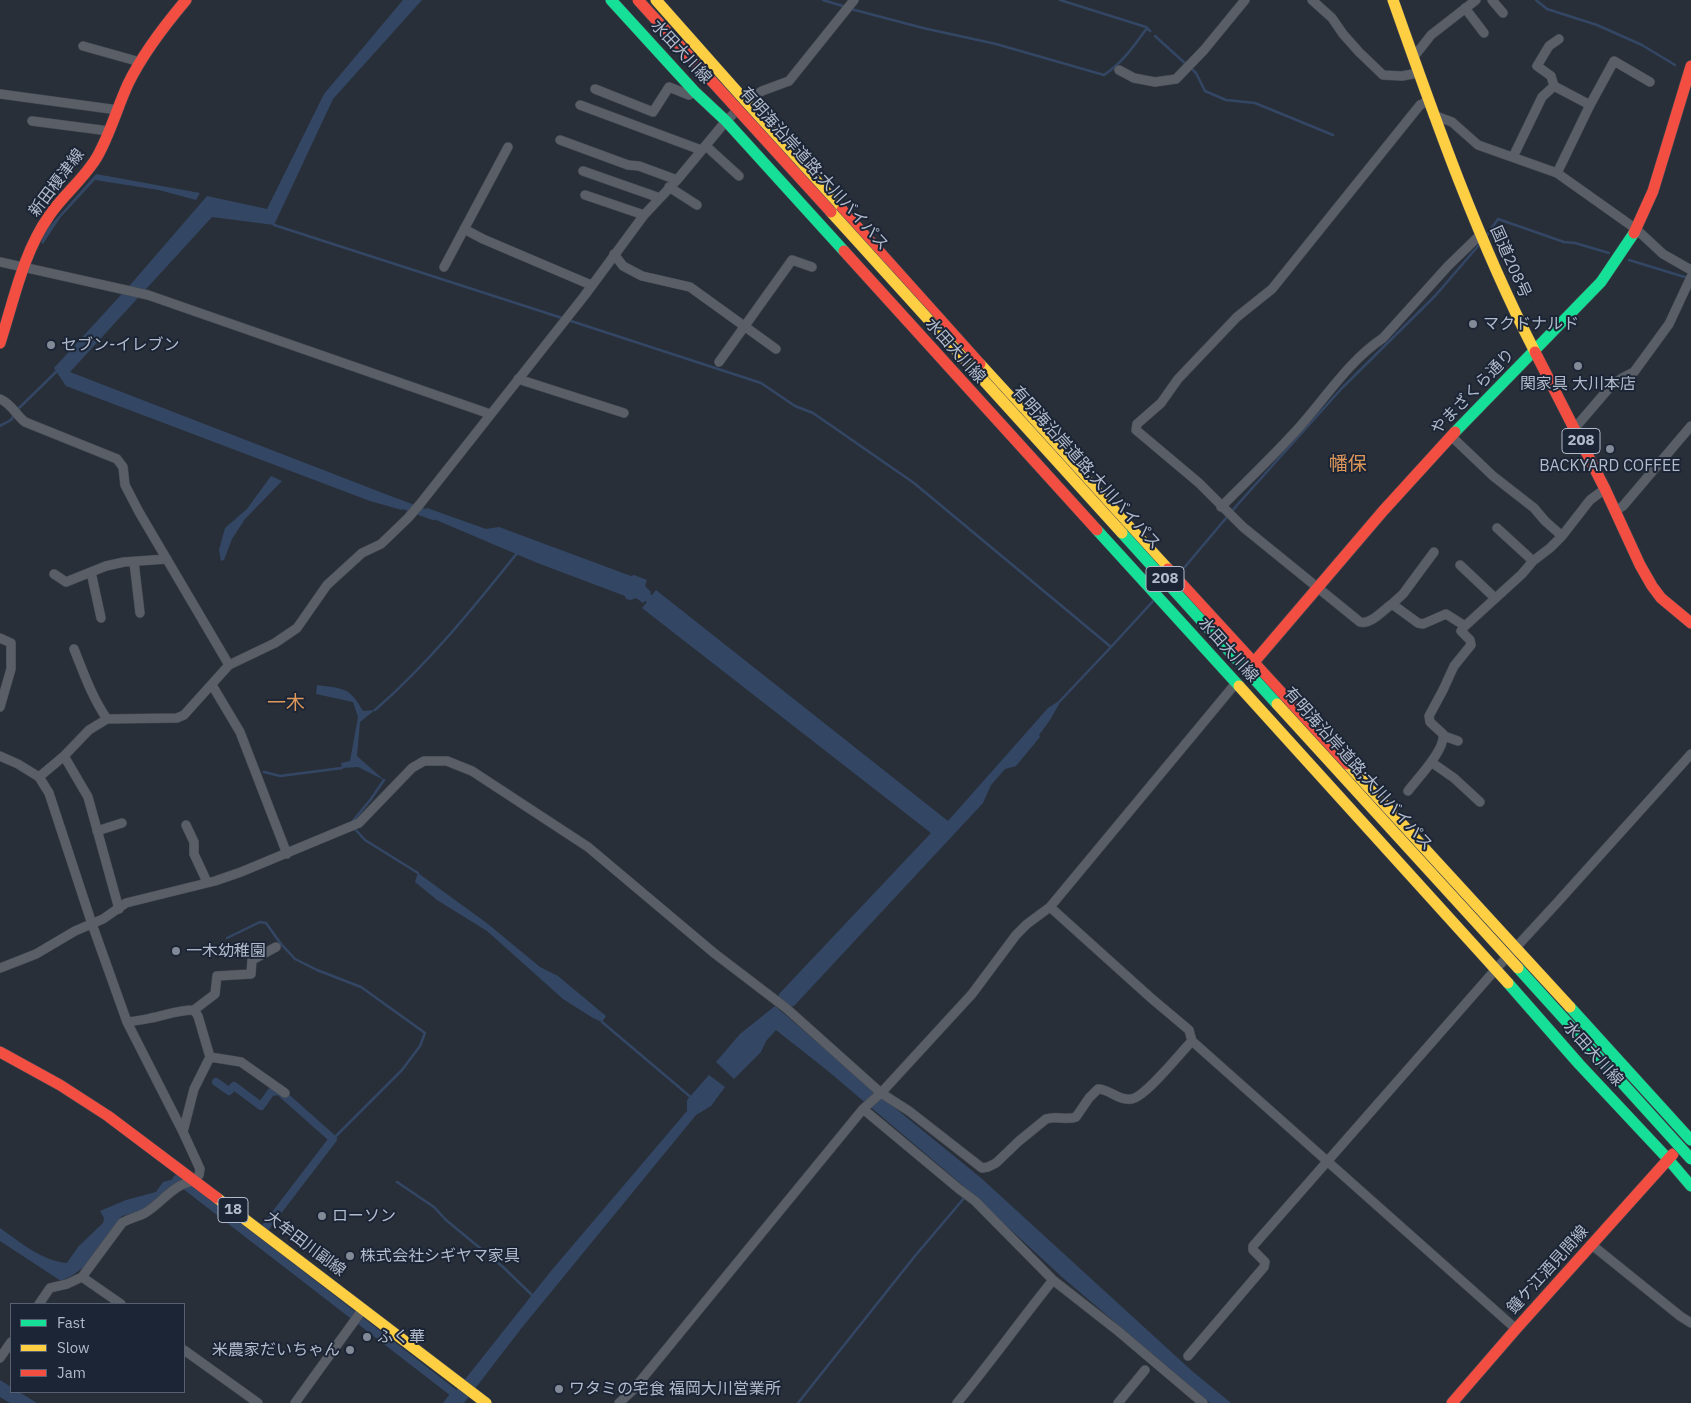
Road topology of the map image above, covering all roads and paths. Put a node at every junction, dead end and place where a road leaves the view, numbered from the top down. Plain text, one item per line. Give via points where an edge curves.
1 (186, 0) edge
2 (611, 0) edge
3 (638, 0) edge
4 (644, 0) edge
5 (656, 0) edge
6 (1245, 0) edge
7 (1312, 0) edge
8 (1393, 0) edge
9 (1476, 0) edge
10 (1492, 0) edge
11 (850, 4) edge
12 (1465, 8) junction
13 (1503, 13) dead end
14 (1484, 33) dead end
15 (1559, 38) dead end
16 (83, 46) dead end
17 (1413, 59) junction
18 (140, 62) junction
19 (1691, 66) edge
20 (1119, 70) dead end
21 (1418, 73) junction
22 (1650, 82) dead end
23 (1554, 86) junction
24 (595, 89) dead end
25 (695, 92) junction
26 (0, 94) edge
27 (747, 101) junction
28 (1428, 102) junction
29 (580, 105) dead end
30 (1590, 105) junction
31 (118, 110) junction
32 (1433, 115) junction
33 (32, 121) dead end
34 (726, 122) junction
35 (109, 131) junction
36 (560, 140) dead end
37 (508, 147) dead end
38 (703, 148) junction
39 (1513, 157) junction
40 (583, 171) dead end
41 (1557, 173) junction
42 (739, 176) dead end
43 (677, 180) junction
44 (670, 187) junction
45 (585, 195) dead end
46 (660, 198) junction
47 (697, 205) dead end
48 (644, 215) junction
49 (464, 229) junction
50 (1636, 229) junction
51 (1482, 241) junction
52 (614, 254) junction
53 (0, 262) edge
54 (444, 267) dead end
55 (812, 267) dead end
56 (25, 268) junction
57 (1691, 270) edge
58 (1691, 277) edge
59 (591, 285) junction
60 (746, 327) junction
61 (0, 343) edge
62 (776, 349) dead end
63 (1535, 352) junction
64 (720, 362) dead end
65 (518, 379) junction
66 (0, 399) edge
67 (490, 414) junction
68 (624, 414) dead end
69 (1691, 426) edge
70 (1574, 429) junction
71 (1451, 436) junction
72 (1606, 489) junction
73 (1222, 507) junction
74 (1615, 511) junction
75 (1497, 528) dead end
76 (1562, 536) junction
77 (1434, 552) dead end
78 (167, 559) junction
79 (1533, 561) junction
80 (134, 562) junction
81 (1460, 565) dead end
82 (91, 572) junction
83 (54, 574) dead end
84 (1317, 589) junction
85 (1496, 598) junction
86 (1392, 604) junction
87 (140, 613) dead end
88 (101, 618) dead end
89 (1691, 623) edge
90 (1465, 626) junction
91 (0, 638) edge
92 (74, 649) dead end
93 (1253, 662) junction
94 (229, 665) junction
95 (1236, 683) junction
96 (212, 685) junction
97 (0, 707) edge
98 (107, 719) junction
99 (1444, 736) junction
100 (1458, 741) dead end
101 (1691, 754) edge
102 (0, 756) edge
103 (64, 756) junction
104 (1431, 762) junction
105 (39, 777) junction
106 (1408, 791) dead end
107 (1480, 802) dead end
108 (122, 824) dead end
109 (186, 825) dead end
110 (97, 831) junction
111 (287, 854) junction
112 (207, 882) junction
113 (1050, 907) junction
114 (119, 909) junction
115 (92, 924) junction
116 (276, 947) dead end
117 (1516, 948) junction
118 (0, 968) edge
119 (1496, 969) junction
120 (194, 1010) junction
121 (127, 1022) junction
122 (1192, 1041) junction
123 (0, 1052) edge
124 (210, 1057) junction
125 (285, 1093) dead end
126 (880, 1093) junction
127 (864, 1108) junction
128 (1691, 1121) edge
129 (183, 1132) junction
130 (1689, 1136) edge
131 (1691, 1153) edge
132 (1668, 1159) junction
133 (1328, 1160) junction
134 (1691, 1160) edge
135 (190, 1182) junction
136 (1691, 1186) edge
137 (1592, 1245) junction
138 (82, 1277) junction
139 (1054, 1280) junction
140 (40, 1303) edge
141 (119, 1303) edge
142 (363, 1309) junction
143 (1691, 1323) edge
144 (1516, 1328) junction
145 (10, 1343) edge
146 (185, 1351) edge
147 (1188, 1356) dead end
148 (0, 1358) edge
149 (1145, 1370) dead end
150 (258, 1403) edge
151 (295, 1403) edge
152 (486, 1403) edge
153 (620, 1403) edge
154 (956, 1403) edge
155 (1118, 1403) edge
156 (1203, 1403) edge
157 (1452, 1403) edge

1 - 18 main road, 新田榎津線
2 - 25 main road, 水田大川線
3 - 134 main road, 有明海沿岸道路;大川バイパス / 208, bridge
4 - 131 main road, 有明海沿岸道路;大川バイパス / 208, bridge
5 - 27 main road, 水田大川線
6 - 20 street via 1176,79 1155,82 1134,78
7 - 21 street via 1383,74 1402,76
8 - 17 main road, 国道208号 / 208
9 - 12 street
10 - 13 street
11 - 27 street via 789,81 762,91
12 - 14 street
12 - 17 street via 1431,35
15 - 23 street via 1549,46 1537,66 1551,76
16 - 18 street
17 - 21 main road, 国道208号 / 208
18 - 31 main road, 新田榎津線
19 - 50 main road, やまざくら通り via 1653,191
21 - 28 main road, 国道208号 / 208
22 - 30 street via 1614,61
23 - 30 street
23 - 39 street via 1542,97
24 - 25 street via 653,112 669,87 689,95
25 - 34 main road, 水田大川線
26 - 31 street
27 - 34 street
27 - 93 main road, 水田大川線 via 912,289
28 - 32 main road, 国道208号 / 208
28 - 73 street via 1420,106 1272,289 1237,317 1135,428
29 - 38 street
30 - 41 street
31 - 35 main road, 新田榎津線
32 - 39 street via 1452,122 1478,145
32 - 51 main road, 国道208号 / 208
33 - 35 street
34 - 38 street
34 - 95 main road, 水田大川線
35 - 56 main road, 新田榎津線 via 83,178 49,216
36 - 43 street
37 - 49 street
38 - 42 street
38 - 43 street
39 - 41 street
40 - 46 street
41 - 50 street
43 - 44 street
44 - 46 street
44 - 47 street
45 - 48 street
46 - 48 street
48 - 52 street
49 - 54 street
49 - 59 street
50 - 57 street via 1663,254
50 - 63 main road, やまざくら通り via 1601,282
51 - 63 main road, 国道208号 / 208
51 - 73 street via 1448,266
52 - 59 street
52 - 60 street via 623,266 642,276 690,287
53 - 56 street
55 - 60 street via 792,260
56 - 61 main road, 新田榎津線
56 - 67 street via 143,294
58 - 70 street via 1670,324 1634,372 1610,387
59 - 65 street
60 - 62 street
60 - 64 street
63 - 70 main road, 国道208号 / 208
63 - 71 main road, やまざくら通り
65 - 67 street
65 - 68 street
66 - 78 street via 25,422 117,459 139,512
67 - 94 street via 408,518 381,544 362,553 327,586 297,628
69 - 74 street via 1623,506
70 - 72 main road, 国道208号 / 208
71 - 76 street
71 - 84 main road, やまざくら通り
72 - 74 main road, 国道208号 / 208
72 - 76 street via 1590,500
73 - 84 street
74 - 89 main road, 国道208号 / 208 via 1652,586 1661,598
75 - 79 street
76 - 79 street
77 - 86 street
78 - 80 street
78 - 94 street
79 - 85 street
80 - 82 street
80 - 87 street
81 - 85 street
82 - 83 street via 66,582
82 - 88 street
84 - 86 street via 1364,623
84 - 93 main road, やまざくら通り
85 - 90 street
86 - 90 street via 1418,623 1446,614
90 - 99 street via 1461,631 1472,645 1454,666 1428,716
91 - 97 street via 11,643 12,669
92 - 98 street via 92,694
93 - 95 main road, やまざくら通り
93 - 117 main road, 水田大川線
94 - 96 street
95 - 113 street
95 - 119 main road, 水田大川線
96 - 98 street via 188,712 177,718
96 - 111 street via 240,732
98 - 103 street via 90,730
99 - 100 street
99 - 104 street
101 - 117 street
102 - 105 street
103 - 105 street
103 - 110 street via 88,796
104 - 106 street
104 - 107 street
105 - 115 street via 49,793
108 - 110 street
109 - 112 street via 194,842 194,854
110 - 114 street
111 - 112 street
111 - 126 street via 359,823 412,768 424,762 447,761 472,770 588,847 786,1008
112 - 114 street via 126,903
113 - 122 street via 1189,1030
113 - 126 street via 1016,935 972,994
114 - 115 street
115 - 118 street via 36,954
115 - 121 street
116 - 120 street via 252,960 251,974 218,976 216,994
117 - 119 street
117 - 130 main road, 水田大川線
119 - 132 main road, 水田大川線
119 - 133 street
120 - 121 street
120 - 124 street
121 - 129 street
122 - 126 street via 1138,1097 1125,1099 1098,1089 1076,1117 1046,1119 996,1164 988,1167 979,1166
122 - 133 street
123 - 135 main road, 大牟田川副線 / 18 via 108,1116
124 - 125 street via 240,1062
124 - 129 street via 194,1089
126 - 127 street
127 - 139 street via 975,1201
127 - 153 street
128 - 130 main road
129 - 135 street via 200,1169 199,1176
130 - 132 main road
132 - 136 main road, 水田大川線
132 - 137 main road, 鐘ケ江酒見間線
133 - 144 street
133 - 147 street via 1254,1246 1253,1250 1266,1264
135 - 138 street via 143,1214 122,1222
135 - 142 main road, 大牟田川副線 / 18
137 - 143 street
137 - 144 main road, 鐘ケ江酒見間線
138 - 140 street via 50,1288
138 - 141 street
139 - 154 street
139 - 156 street
142 - 151 street
142 - 152 main road, 大牟田川副線 / 18
144 - 157 main road, 鐘ケ江酒見間線
145 - 148 street
146 - 150 street
149 - 155 street

